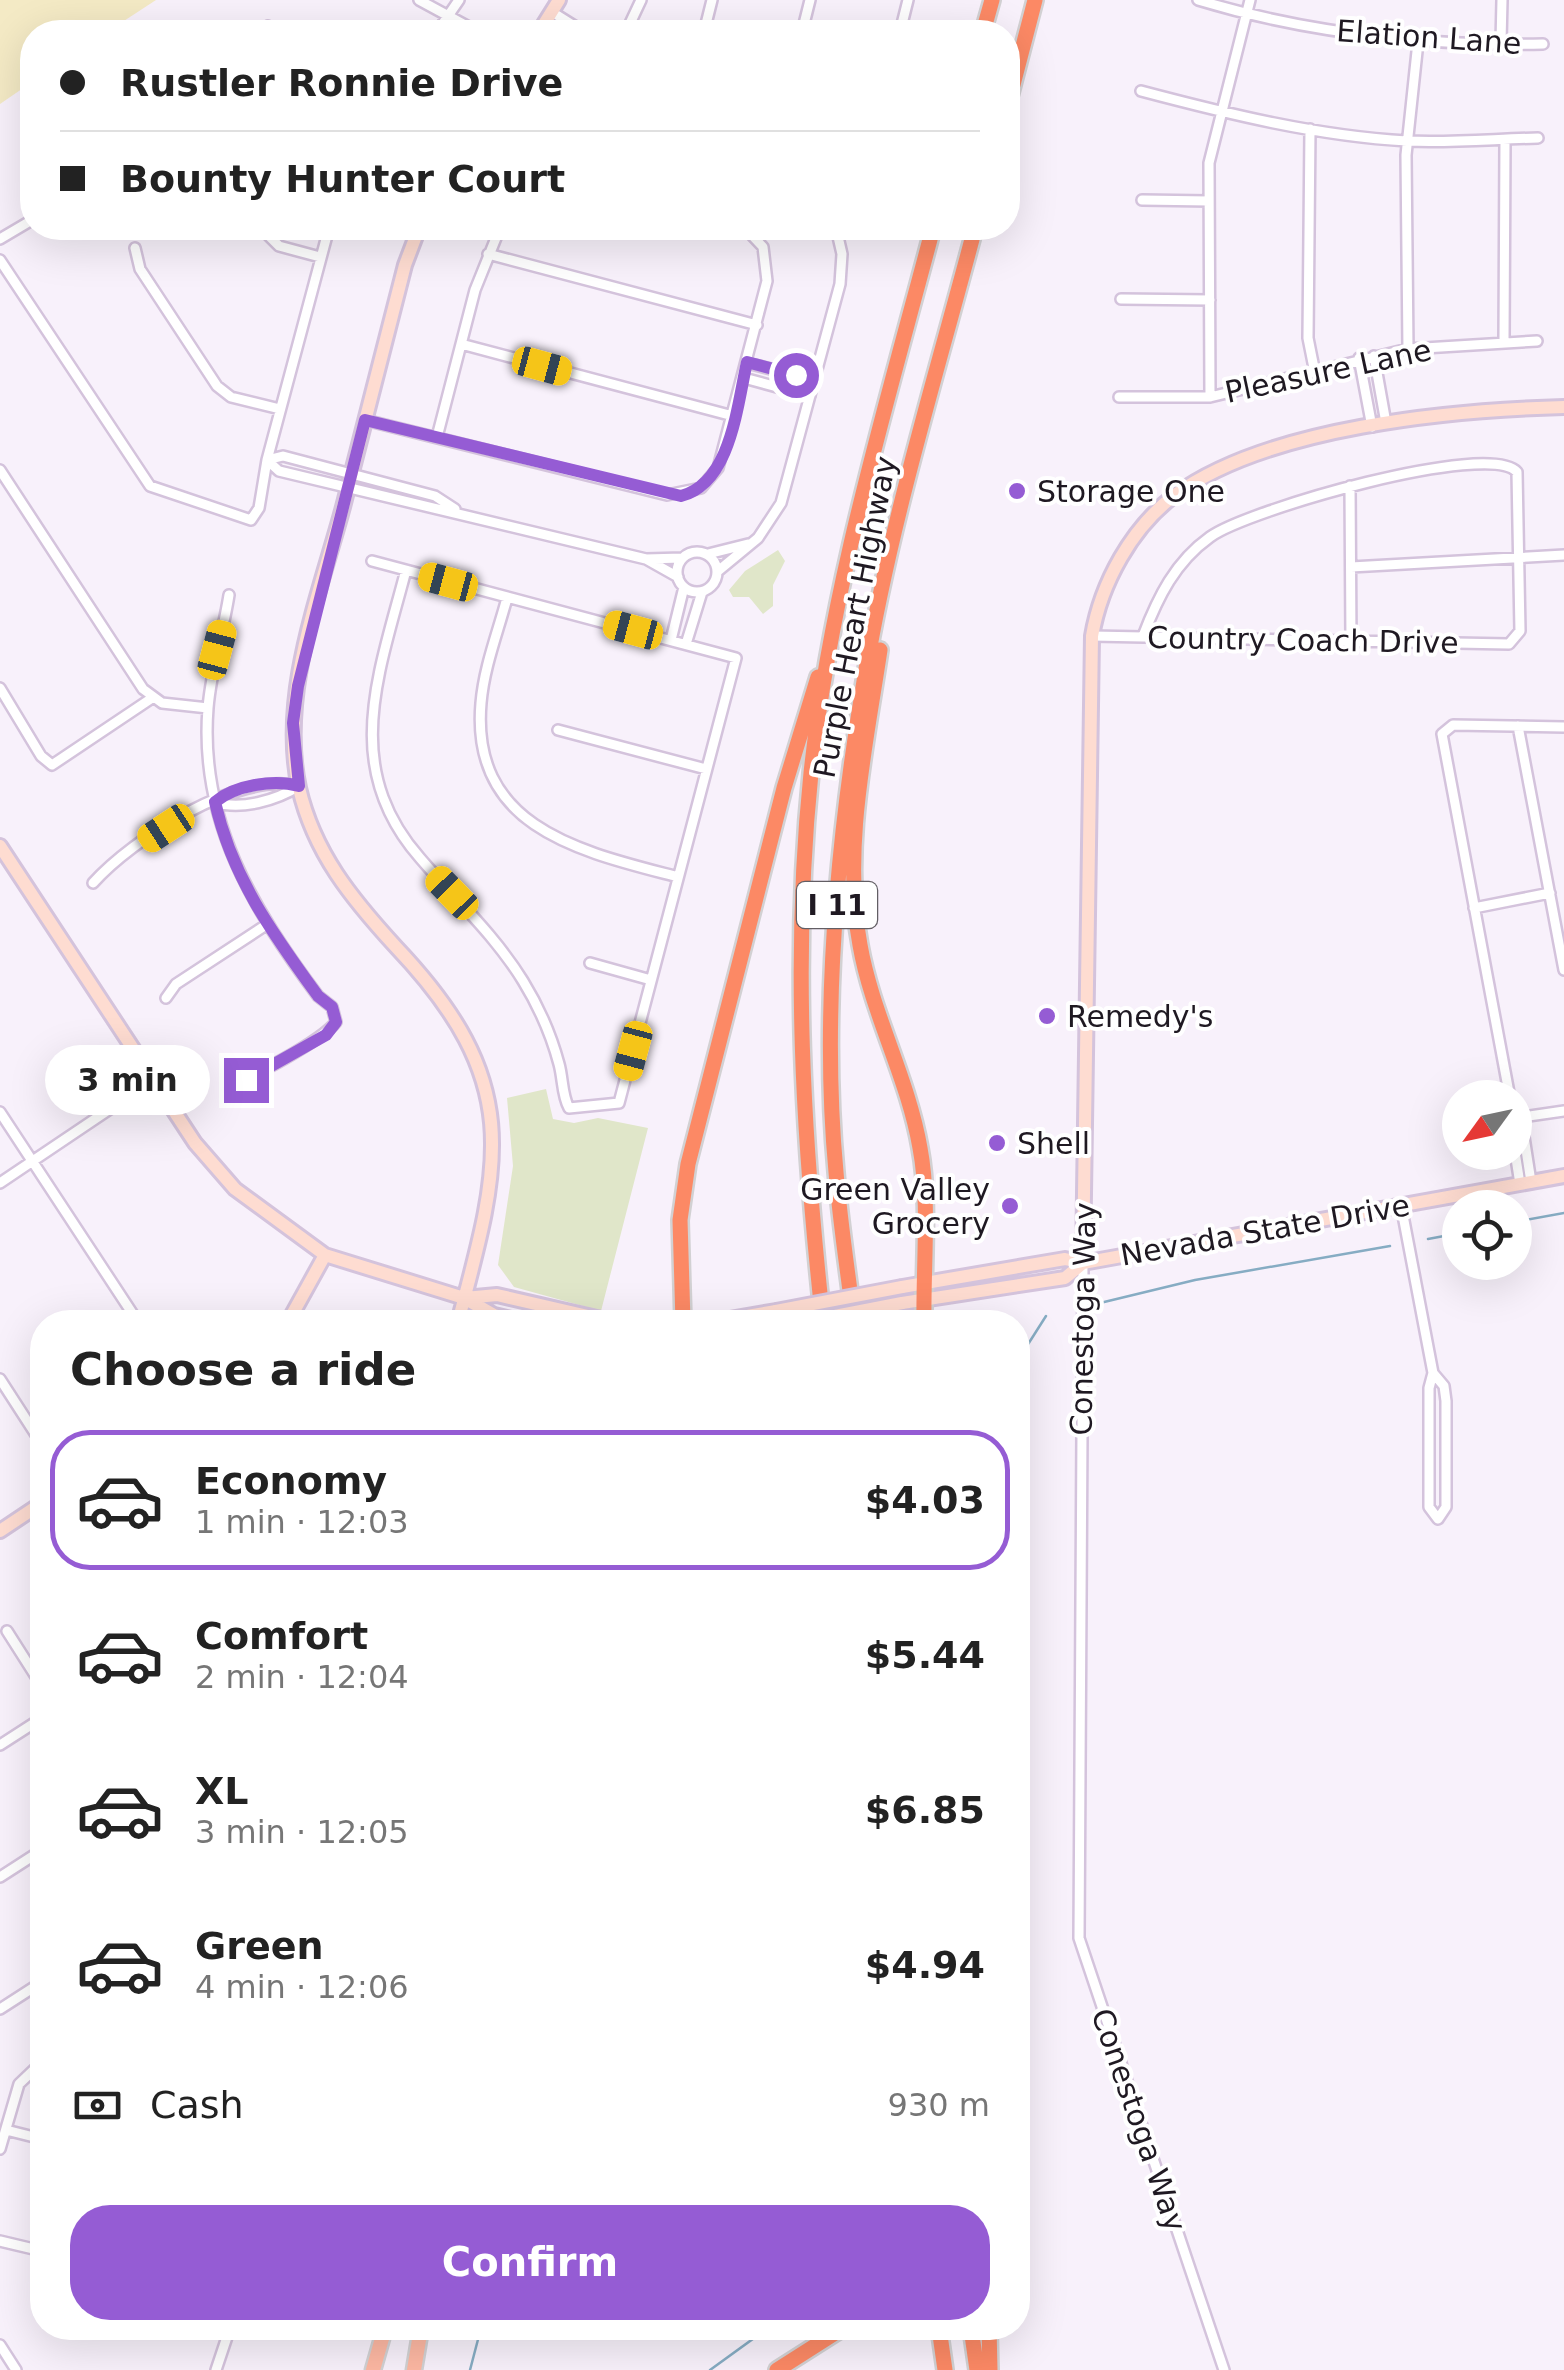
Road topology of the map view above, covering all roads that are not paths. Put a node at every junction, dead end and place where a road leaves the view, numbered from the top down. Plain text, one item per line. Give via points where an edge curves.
1 (418, 0) edge
2 (459, 0) edge
3 (1035, 0) edge
4 (1198, 0) edge
5 (1250, 0) edge
6 (1502, 0) edge
7 (1246, 15) junction
8 (447, 18) junction
9 (451, 20) edge
10 (1418, 42) junction
11 (1501, 42) junction
12 (1543, 44) dead end
13 (1020, 58) edge
14 (1142, 91) dead end
15 (1221, 112) junction
16 (1310, 129) junction
17 (1538, 138) dead end
18 (1406, 141) junction
19 (1505, 141) junction
20 (1142, 200) dead end
21 (1208, 202) junction
22 (273, 240) edge
23 (325, 240) edge
24 (417, 240) edge
25 (494, 240) edge
26 (756, 240) edge
27 (839, 240) edge
28 (930, 240) edge
29 (972, 240) edge
30 (135, 248) dead end
31 (488, 254) junction
32 (320, 257) junction
33 (0, 260) edge
34 (1122, 299) dead end
35 (1210, 300) junction
36 (757, 324) junction
37 (1504, 340) junction
38 (1536, 342) dead end
39 (460, 344) junction
40 (1408, 348) junction
41 (1374, 356) junction
42 (1359, 358) junction
43 (747, 362) junction
44 (1314, 368) junction
45 (744, 378) junction
46 (814, 380) junction
47 (810, 396) junction
48 (1210, 396) junction
49 (1118, 397) dead end
50 (1564, 407) edge
51 (280, 409) junction
52 (733, 416) junction
53 (365, 420) junction
54 (1379, 425) junction
55 (437, 437) junction
56 (267, 460) junction
57 (0, 470) edge
58 (349, 482) junction
59 (4, 483) edge
60 (1350, 486) junction
61 (905, 493) junction
62 (748, 544) junction
63 (708, 554) junction
64 (1564, 554) edge
65 (1519, 557) junction
66 (682, 558) junction
67 (646, 559) junction
68 (372, 561) dead end
69 (1352, 567) junction
70 (406, 570) junction
71 (718, 571) junction
72 (678, 577) junction
73 (684, 587) junction
74 (702, 592) junction
75 (230, 595) dead end
76 (507, 598) junction
77 (834, 625) junction
78 (1092, 636) junction
79 (1143, 636) junction
80 (671, 640) junction
81 (1352, 642) junction
82 (686, 644) junction
83 (0, 688) edge
84 (152, 698) junction
85 (208, 708) junction
86 (1518, 726) junction
87 (1564, 727) edge
88 (558, 730) dead end
89 (706, 768) junction
90 (299, 786) junction
91 (215, 802) junction
92 (0, 846) edge
93 (678, 876) junction
94 (93, 883) dead end
95 (1550, 893) junction
96 (1474, 908) junction
97 (266, 925) junction
98 (590, 963) dead end
99 (1564, 970) edge
100 (651, 980) junction
101 (166, 998) dead end
102 (154, 1080) junction
103 (1507, 1080) edge
104 (227, 1085) dead end
105 (1564, 1110) edge
106 (0, 1112) edge
107 (1532, 1116) edge
108 (32, 1162) junction
109 (1521, 1170) edge
110 (1525, 1170) edge
111 (1564, 1176) edge
112 (0, 1182) edge
113 (1526, 1183) junction
114 (1401, 1205) junction
115 (324, 1255) junction
116 (1084, 1263) junction
117 (923, 1282) junction
118 (464, 1298) junction
119 (923, 1300) junction
120 (130, 1310) edge
121 (295, 1310) edge
122 (461, 1310) edge
123 (485, 1310) edge
124 (554, 1310) edge
125 (683, 1310) edge
126 (781, 1310) edge
127 (822, 1310) edge
128 (853, 1310) edge
129 (866, 1310) edge
130 (923, 1310) edge
131 (1433, 1373) junction
132 (0, 1379) edge
133 (30, 1425) edge
134 (30, 1511) edge
135 (0, 1531) edge
136 (7, 1631) dead end
137 (30, 1667) edge
138 (30, 1726) edge
139 (0, 1745) edge
140 (30, 1858) edge
141 (0, 1877) edge
142 (30, 1990) edge
143 (0, 2010) edge
144 (30, 2073) edge
145 (6, 2130) junction
146 (30, 2136) edge
147 (0, 2150) edge
148 (0, 2240) edge
149 (30, 2249) edge
150 (226, 2340) edge
151 (381, 2340) edge
152 (420, 2340) edge
153 (824, 2340) edge
154 (941, 2340) edge
155 (973, 2340) edge
156 (989, 2340) edge
157 (0, 2346) edge
158 (16, 2370) edge
159 (216, 2370) edge
160 (373, 2370) edge
161 (414, 2370) edge
162 (777, 2370) edge
163 (945, 2370) edge
164 (977, 2370) edge
165 (990, 2370) edge
166 (1224, 2370) edge

1 - 8 street
2 - 8 street
3 - 13 highway
4 - 7 street, Elation Lane
5 - 7 street
6 - 11 street
7 - 10 street, Elation Lane
7 - 15 street
8 - 9 street
10 - 11 street, Elation Lane
10 - 18 street
11 - 12 street, Elation Lane
14 - 15 street
15 - 16 street
15 - 21 street via 1208,164
16 - 18 street
16 - 44 street via 1308,338
17 - 19 street
18 - 19 street
18 - 40 street
19 - 37 street
20 - 21 street
21 - 35 street
22 - 32 street
23 - 32 street
24 - 53 street
25 - 31 street
26 - 36 street via 768,280
27 - 46 street via 840,284
28 - 77 highway, Purple Heart Highway / I 11
29 - 61 highway, Purple Heart Highway / I 11
30 - 51 street via 140,269 217,386
31 - 36 street
31 - 39 street
32 - 51 street
33 - 56 street via 150,486 252,520
34 - 35 street
35 - 48 street
36 - 43 street
37 - 38 street, Pleasure Lane
37 - 40 street, Pleasure Lane
39 - 52 street
39 - 55 street
40 - 41 street, Pleasure Lane
41 - 42 street, Pleasure Lane
41 - 54 street
42 - 44 street, Pleasure Lane
42 - 54 street
43 - 45 street
43 - 46 street
44 - 48 street, Pleasure Lane
45 - 47 street
45 - 52 street
46 - 47 street
47 - 62 street via 781,504
48 - 49 street, Pleasure Lane
50 - 54 street, Conestoga Way via 1460,412
51 - 56 street
52 - 55 street via 718,468 701,488 667,495
53 - 55 street
53 - 58 street
54 - 78 street, Conestoga Way via 1236,463 1172,498 1142,527 1114,570
56 - 58 street via 278,471
56 - 58 street via 283,456
57 - 59 street
58 - 67 street via 430,510 458,511
58 - 90 street via 298,686 293,723
59 - 84 street
60 - 65 street via 1452,467 1514,467
60 - 69 street
60 - 79 street via 1269,509 1214,534 1169,579
61 - 117 highway via 854,874 860,944 922,1153
61 - 128 highway, Purple Heart Highway / I 11 via 865,672 835,932 836,1169
62 - 63 street
62 - 71 street
63 - 66 street
63 - 71 street
64 - 65 street
65 - 69 street
65 - 81 street, Country Coach Drive via 1520,631 1514,642
66 - 67 street
66 - 72 street
67 - 72 street
68 - 70 street
69 - 81 street
70 - 76 street
70 - 100 street via 372,704 372,756 382,797 403,838 522,980 551,1039 569,1108 620,1103
71 - 74 street
72 - 73 street
73 - 74 street
73 - 80 street
74 - 82 street
75 - 85 street
76 - 80 street
76 - 93 street via 481,703 485,749 503,792 558,841
77 - 125 highway via 784,788 688,1164 680,1220
77 - 127 highway, Purple Heart Highway / I 11 via 811,770 799,992
78 - 79 street, Country Coach Drive
78 - 116 street, Conestoga Way
79 - 81 street, Country Coach Drive
80 - 82 street
82 - 89 street via 736,658
83 - 84 street via 52,765
84 - 85 street
85 - 91 street
86 - 87 street
86 - 95 street
86 - 96 street via 1448,726 1442,740
88 - 89 street
89 - 93 street
90 - 91 street via 281,782 226,793
90 - 118 street via 336,877 442,998 480,1072 493,1135 493,1179
91 - 94 street via 108,866
91 - 97 street via 231,859
92 - 102 street
93 - 100 street
95 - 96 street
95 - 99 street
96 - 103 street
97 - 101 street via 176,984
97 - 104 street via 332,1007 336,1022 326,1035
98 - 100 street
102 - 108 street
102 - 115 street via 218,1172
105 - 107 street
106 - 108 street
108 - 112 street
108 - 120 street
109 - 113 street
110 - 113 street
111 - 113 street, Nevada State Drive
113 - 114 street, Nevada State Drive
114 - 116 street, Nevada State Drive
114 - 131 street
115 - 118 street
115 - 121 street
116 - 117 street, Nevada State Drive via 1065,1259
116 - 119 street, Nevada State Drive via 1065,1278
116 - 166 street, Conestoga Way via 1080,1938
117 - 119 highway
117 - 126 street, Nevada State Drive, bridge
118 - 122 street
118 - 123 street
118 - 124 street via 497,1295
119 - 129 street, Nevada State Drive, bridge
119 - 130 highway
131 - 131 street via 1429,1506 1438,1519 1446,1507 1446,1402
132 - 133 street
134 - 135 street
136 - 137 street
138 - 139 street
140 - 141 street
142 - 143 street
144 - 145 street via 19,2084
145 - 146 street
145 - 147 street
148 - 149 street
150 - 159 street
151 - 160 main road
152 - 161 main road
153 - 162 highway
154 - 163 highway
155 - 164 highway
156 - 165 highway
157 - 158 street

